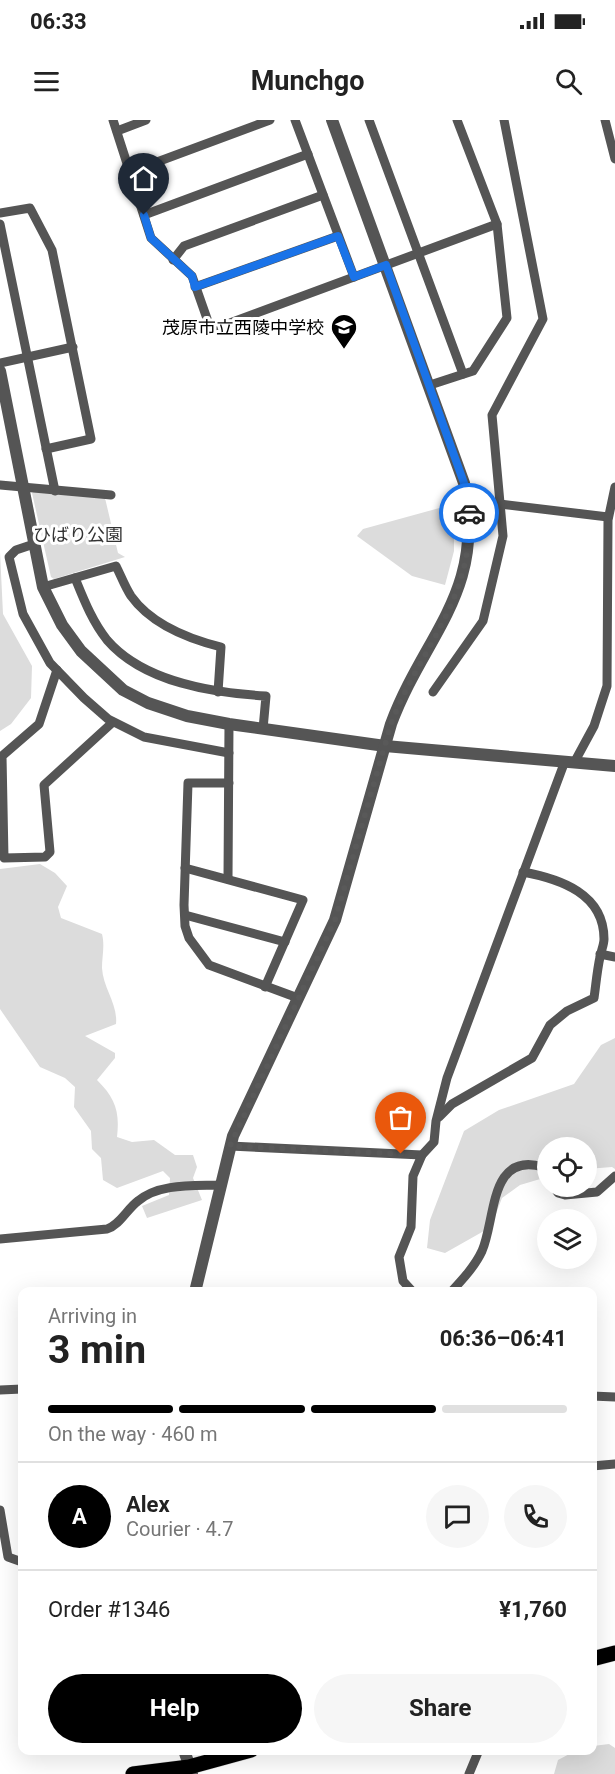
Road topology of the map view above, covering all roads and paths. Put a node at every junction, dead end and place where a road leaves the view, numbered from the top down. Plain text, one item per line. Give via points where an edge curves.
1 (113, 120) edge
2 (146, 120) edge
3 (270, 120) edge
4 (295, 120) edge
5 (332, 120) edge
6 (369, 120) edge
7 (457, 120) edge
8 (504, 120) edge
9 (605, 120) edge
10 (117, 131) junction
11 (308, 154) junction
12 (615, 159) edge
13 (130, 172) junction
14 (323, 195) junction
15 (0, 213) edge
16 (144, 215) junction
17 (0, 224) edge
18 (497, 224) junction
19 (338, 236) junction
20 (418, 254) junction
21 (173, 260) junction
22 (386, 265) junction
23 (354, 277) junction
24 (195, 287) junction
25 (73, 347) junction
26 (27, 357) junction
27 (0, 363) edge
28 (0, 371) edge
29 (463, 374) junction
30 (430, 385) junction
31 (46, 449) junction
32 (0, 485) edge
33 (24, 486) junction
34 (615, 487) edge
35 (55, 490) junction
36 (111, 495) dead end
37 (500, 504) junction
38 (610, 519) edge
39 (34, 544) junction
40 (75, 578) junction
41 (43, 587) junction
42 (57, 670) junction
43 (611, 685) edge
44 (218, 692) junction
45 (433, 692) dead end
46 (113, 722) junction
47 (229, 724) junction
48 (263, 729) junction
49 (385, 746) junction
50 (229, 753) junction
51 (1, 756) edge
52 (570, 762) junction
53 (615, 766) edge
54 (229, 783) junction
55 (2, 809) edge
56 (185, 868) junction
57 (523, 872) junction
58 (228, 879) junction
59 (184, 915) junction
60 (285, 942) junction
61 (600, 954) junction
62 (615, 957) edge
63 (266, 987) junction
64 (298, 998) junction
65 (436, 1121) junction
66 (230, 1146) junction
67 (422, 1155) junction
68 (537, 1165) edge
69 (615, 1176) edge
70 (220, 1185) junction
71 (597, 1192) edge
72 (0, 1239) edge
73 (196, 1287) edge
74 (408, 1287) edge
75 (456, 1287) edge
76 (18, 1389) edge
77 (0, 1390) edge
78 (597, 1396) edge
79 (615, 1397) edge
80 (615, 1464) edge
81 (597, 1466) edge
82 (0, 1510) edge
83 (18, 1561) edge
84 (615, 1653) edge
85 (597, 1658) edge
86 (224, 1755) edge
87 (477, 1755) edge
88 (187, 1762) edge
89 (135, 1774) edge
90 (469, 1774) edge

1 - 10 street
2 - 10 street
3 - 13 street
4 - 11 street
5 - 22 street
6 - 20 street
7 - 18 street
8 - 37 street via 543,319 492,415
9 - 12 street
10 - 13 street
11 - 14 street
11 - 16 street
13 - 16 street
14 - 19 street
14 - 21 street via 184,246
15 - 25 street via 30,208 52,250
16 - 21 street via 151,238
17 - 26 street
18 - 20 street
18 - 29 street via 507,318 473,371
19 - 23 street
19 - 24 street
20 - 22 street
20 - 29 street
21 - 24 street via 192,276
22 - 23 street
22 - 30 street
23 - 24 street via 211,330
25 - 26 street
25 - 31 street via 91,439
26 - 27 street
26 - 31 street
28 - 33 street
29 - 30 street
30 - 49 street via 464,483 468,543 454,602 400,701
31 - 35 street
32 - 33 street
33 - 35 street
33 - 39 street
34 - 38 street
35 - 36 street
37 - 38 street
37 - 45 street via 502,536 483,621
38 - 43 street
39 - 41 street
39 - 42 street via 9,557 13,580 23,614
40 - 41 street
40 - 44 street via 90,615 109,641 155,673
40 - 44 street via 116,566 132,597 153,617 195,640 221,647
41 - 47 street via 81,651 123,690 148,704
42 - 46 street
42 - 51 street via 39,724
43 - 52 street via 594,726
44 - 48 street via 266,696
46 - 50 street via 144,737
46 - 55 street via 44,785 50,852 45,857 4,858
47 - 48 street
47 - 50 street
48 - 49 street
49 - 52 street
49 - 64 street via 335,920
50 - 54 street
51 - 55 street
52 - 53 street
52 - 57 street
54 - 56 street via 188,783
54 - 58 street
56 - 58 street
56 - 59 street
57 - 61 street via 550,877 588,898 602,921 604,941
57 - 65 street via 447,1078
58 - 60 street via 303,900
59 - 60 street
59 - 63 street via 189,938 209,965
60 - 63 street
61 - 62 street
61 - 65 street via 594,998 567,1011 550,1026 532,1058 452,1104
63 - 64 street
64 - 66 street
65 - 67 street via 434,1142
66 - 67 street
66 - 70 street
67 - 74 street via 413,1176 411,1227 399,1257 403,1281
68 - 75 street via 531,1163 511,1170 502,1180 482,1251
69 - 71 street
70 - 72 street via 153,1191 106,1229
70 - 73 street
76 - 77 street
78 - 79 street
80 - 81 street
82 - 83 street via 8,1557
84 - 85 main road
86 - 88 main road
87 - 90 street
88 - 89 main road

